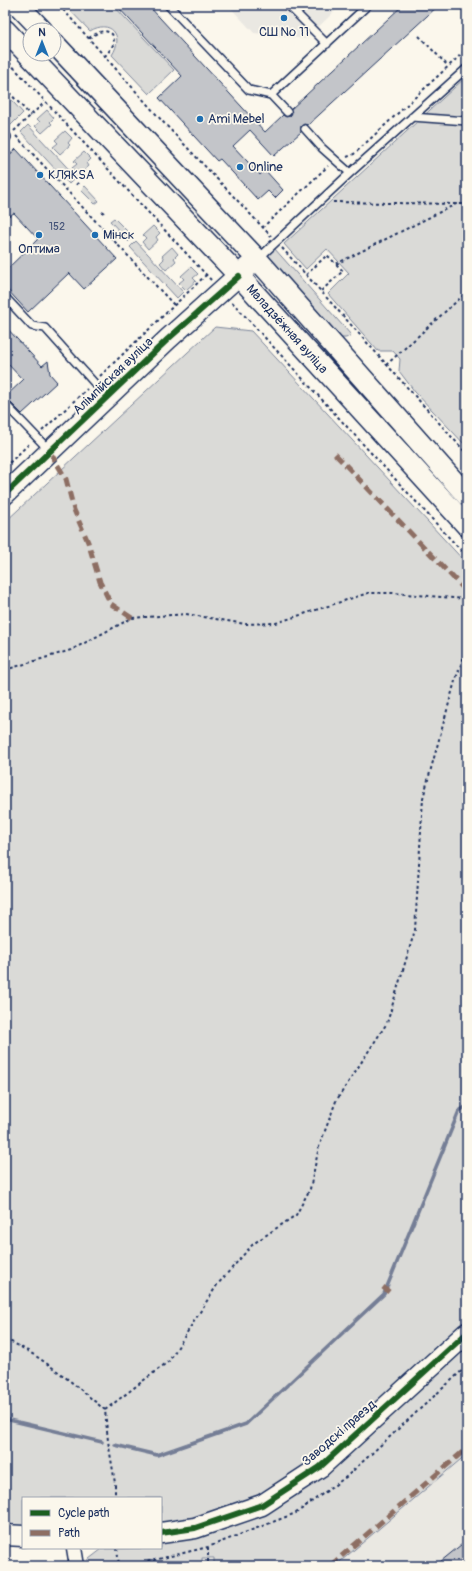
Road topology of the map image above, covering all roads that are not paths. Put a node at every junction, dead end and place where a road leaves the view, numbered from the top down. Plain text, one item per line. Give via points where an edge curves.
1 (18, 5) edge
2 (168, 5) edge
3 (288, 5) edge
4 (368, 5) edge
5 (34, 22) edge
6 (5, 30) edge
7 (326, 44) junction
8 (62, 52) edge
9 (467, 68) edge
10 (271, 95) junction
11 (288, 112) dead end
12 (412, 117) junction
13 (467, 121) edge
14 (305, 129) dead end
15 (350, 173) junction
16 (257, 259) junction
17 (239, 276) junction
18 (5, 297) edge
19 (107, 397) junction
20 (5, 404) edge
21 (50, 452) junction
22 (5, 494) edge
23 (467, 496) edge
24 (467, 526) edge
25 (467, 1333) edge
26 (162, 1533) edge
27 (5, 1535) edge
28 (22, 1536) edge
29 (74, 1549) edge
30 (77, 1566) edge

1 - 5 main road
2 - 10 lane via 249,90
3 - 7 lane
4 - 7 lane
6 - 17 main road, Маладзёжная вуліца
7 - 10 lane
8 - 16 main road, Маладзёжная вуліца
9 - 12 lane
10 - 11 lane
12 - 13 lane
12 - 15 lane
14 - 15 lane
15 - 16 lane
16 - 17 main road, Алімпійская вуліца
16 - 23 main road, Маладзёжная вуліца
17 - 19 main road, Алімпійская вуліца
17 - 24 main road, Маладзёжная вуліца
18 - 19 lane via 32,326 45,328
19 - 21 main road, Алімпійская вуліца
20 - 21 lane
21 - 22 main road, Алімпійская вуліца
25 - 26 main road, Заводскі праезд via 314,1471 262,1505 195,1528
27 - 28 main road
29 - 30 street

